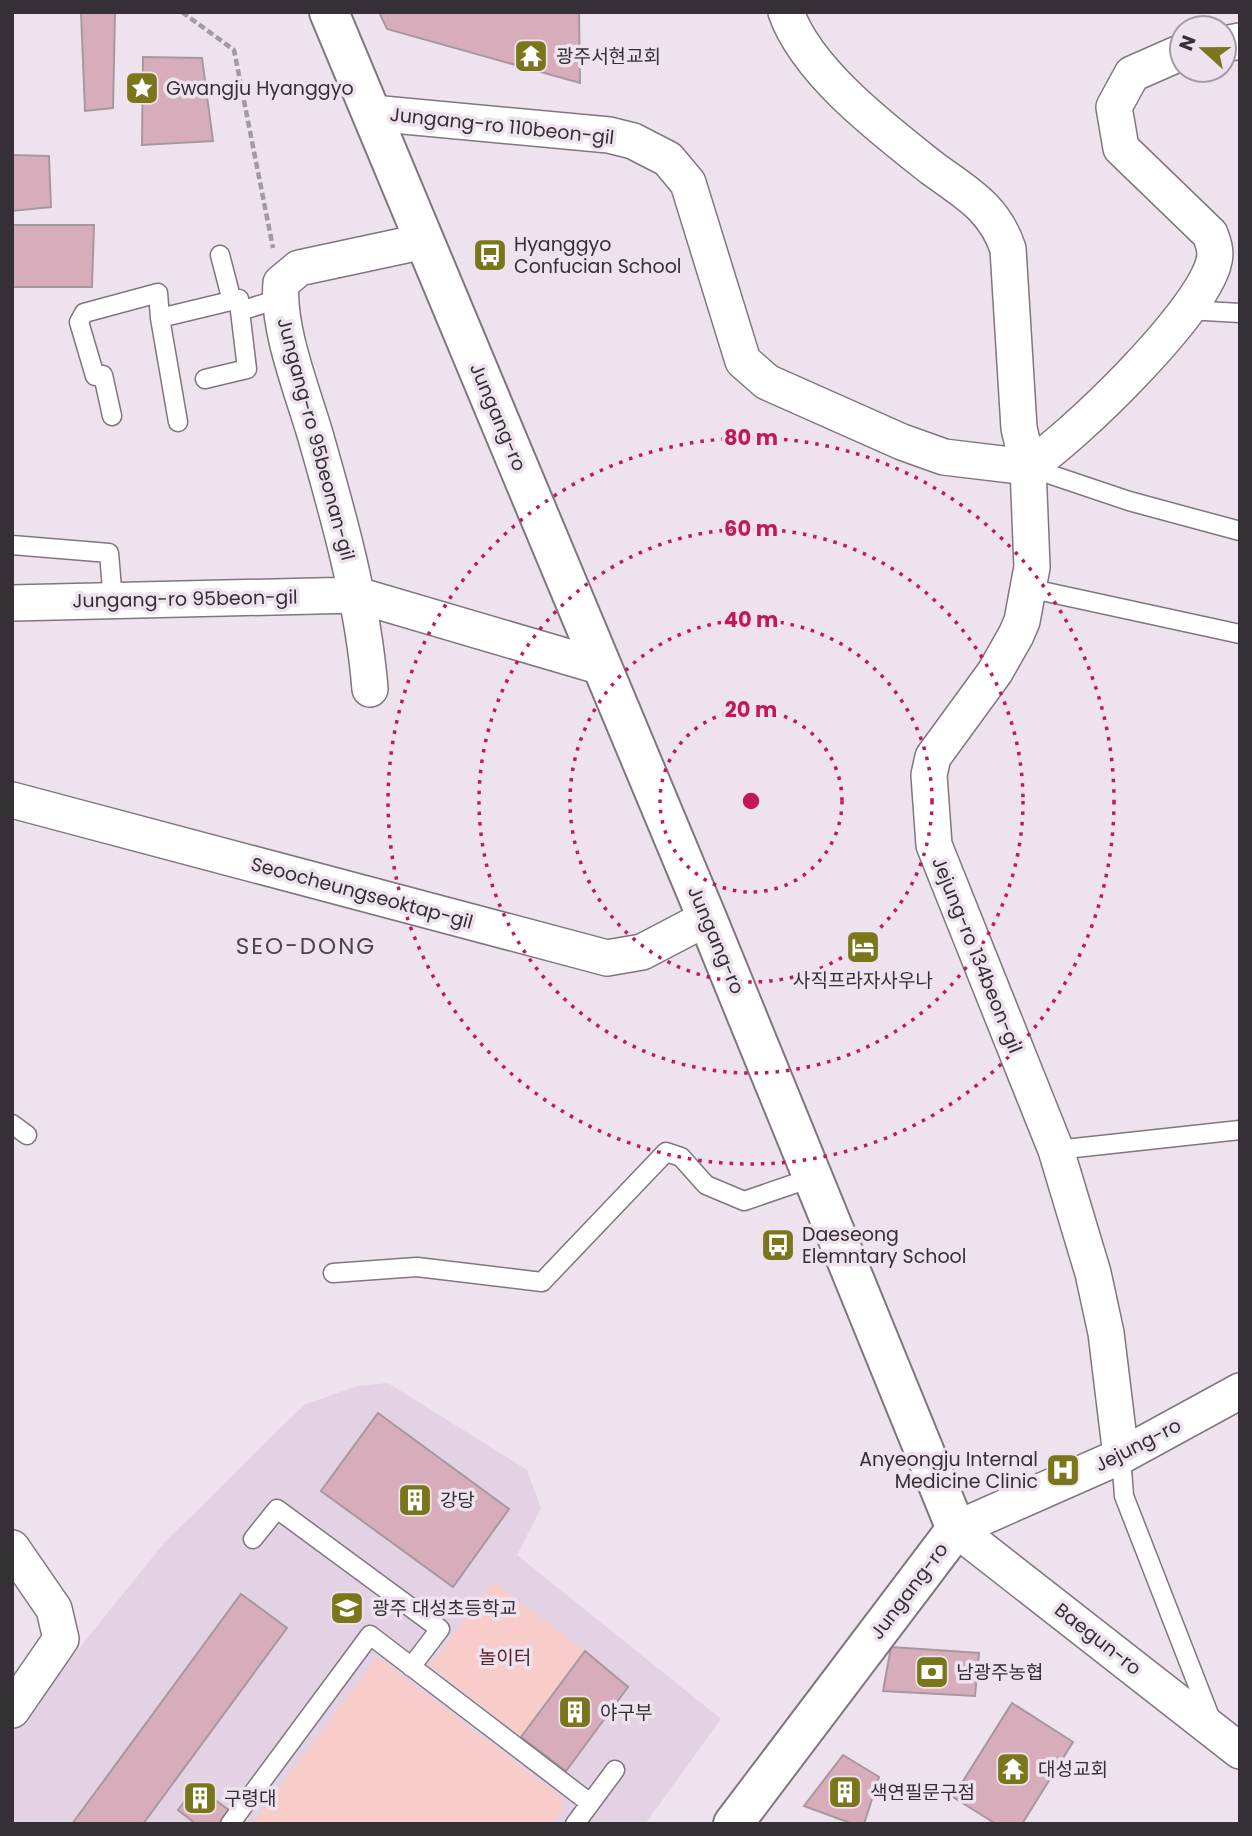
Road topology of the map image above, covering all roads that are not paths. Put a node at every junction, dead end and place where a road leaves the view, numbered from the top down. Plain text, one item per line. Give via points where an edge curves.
1 (329, 12) edge
2 (786, 12) edge
3 (1168, 58) edge
4 (372, 113) junction
5 (425, 241) junction
6 (220, 256) dead end
7 (280, 291) junction
8 (236, 306) junction
9 (1187, 310) junction
10 (1240, 313) edge
11 (160, 318) junction
12 (205, 379) dead end
13 (112, 416) dead end
14 (178, 422) dead end
15 (1028, 467) junction
16 (1240, 531) edge
17 (12, 545) edge
18 (1028, 587) junction
19 (357, 595) junction
20 (113, 601) junction
21 (12, 603) edge
22 (1240, 634) edge
23 (602, 667) junction
24 (370, 690) dead end
25 (12, 800) edge
26 (707, 918) junction
27 (12, 1124) edge
28 (1240, 1130) edge
29 (27, 1135) dead end
30 (1056, 1150) junction
31 (814, 1177) junction
32 (333, 1273) dead end
33 (1240, 1391) edge
34 (1121, 1456) junction
35 (956, 1529) junction
36 (253, 1539) dead end
37 (12, 1548) edge
38 (411, 1667) junction
39 (12, 1710) edge
40 (1227, 1741) edge
41 (615, 1770) dead end
42 (590, 1803) junction
43 (230, 1824) edge
44 (575, 1824) edge
45 (733, 1824) edge

1 - 4 main road, Jungang-ro
2 - 15 street, Jejung-ro 134beon-gil via 805,46 840,90 893,137 985,206 1001,229 1008,249 1019,428
3 - 9 street via 1132,74 1114,107 1121,148 1210,234 1216,251 1212,268
4 - 5 main road, Jungang-ro
4 - 15 street, Jungang-ro 110beon-gil via 609,135 668,159 688,183 743,361 767,382 944,457
5 - 7 street via 299,268
5 - 23 main road, Jungang-ro
6 - 8 lane
7 - 8 lane
7 - 19 street, Jungang-ro 95beonan-gil
8 - 11 lane
8 - 12 lane via 247,369
9 - 10 lane
9 - 15 street via 1059,446
11 - 13 lane via 158,293 84,313 79,322 95,376 103,375
11 - 14 lane
15 - 16 lane
15 - 18 street, Jejung-ro 134beon-gil via 1032,567
17 - 20 lane via 109,553
18 - 22 lane
18 - 30 street, Jejung-ro 134beon-gil via 1016,635 933,757 930,810 934,845 949,888
19 - 20 street, Jungang-ro 95beon-gil
19 - 23 street, Jungang-ro 95beon-gil
19 - 24 street
20 - 21 street, Jungang-ro 95beon-gil
23 - 26 main road, Jungang-ro
25 - 26 street, Seoocheungseoktap-gil via 607,958 642,951
26 - 31 main road, Jungang-ro
27 - 29 lane
28 - 30 lane
30 - 34 street, Jejung-ro 134beon-gil via 1106,1333
31 - 32 lane via 744,1201 706,1185 681,1157 666,1152 542,1282 417,1268
31 - 35 main road, Jungang-ro
33 - 34 street, Jejung-ro
34 - 35 street, Jejung-ro
34 - 40 lane via 1124,1496
35 - 40 street, Baegun-ro
35 - 45 main road, Jungang-ro
36 - 38 lane via 277,1509 440,1629
37 - 39 street via 54,1609 61,1639
38 - 42 lane
38 - 43 lane via 370,1635
41 - 42 lane
42 - 44 lane

